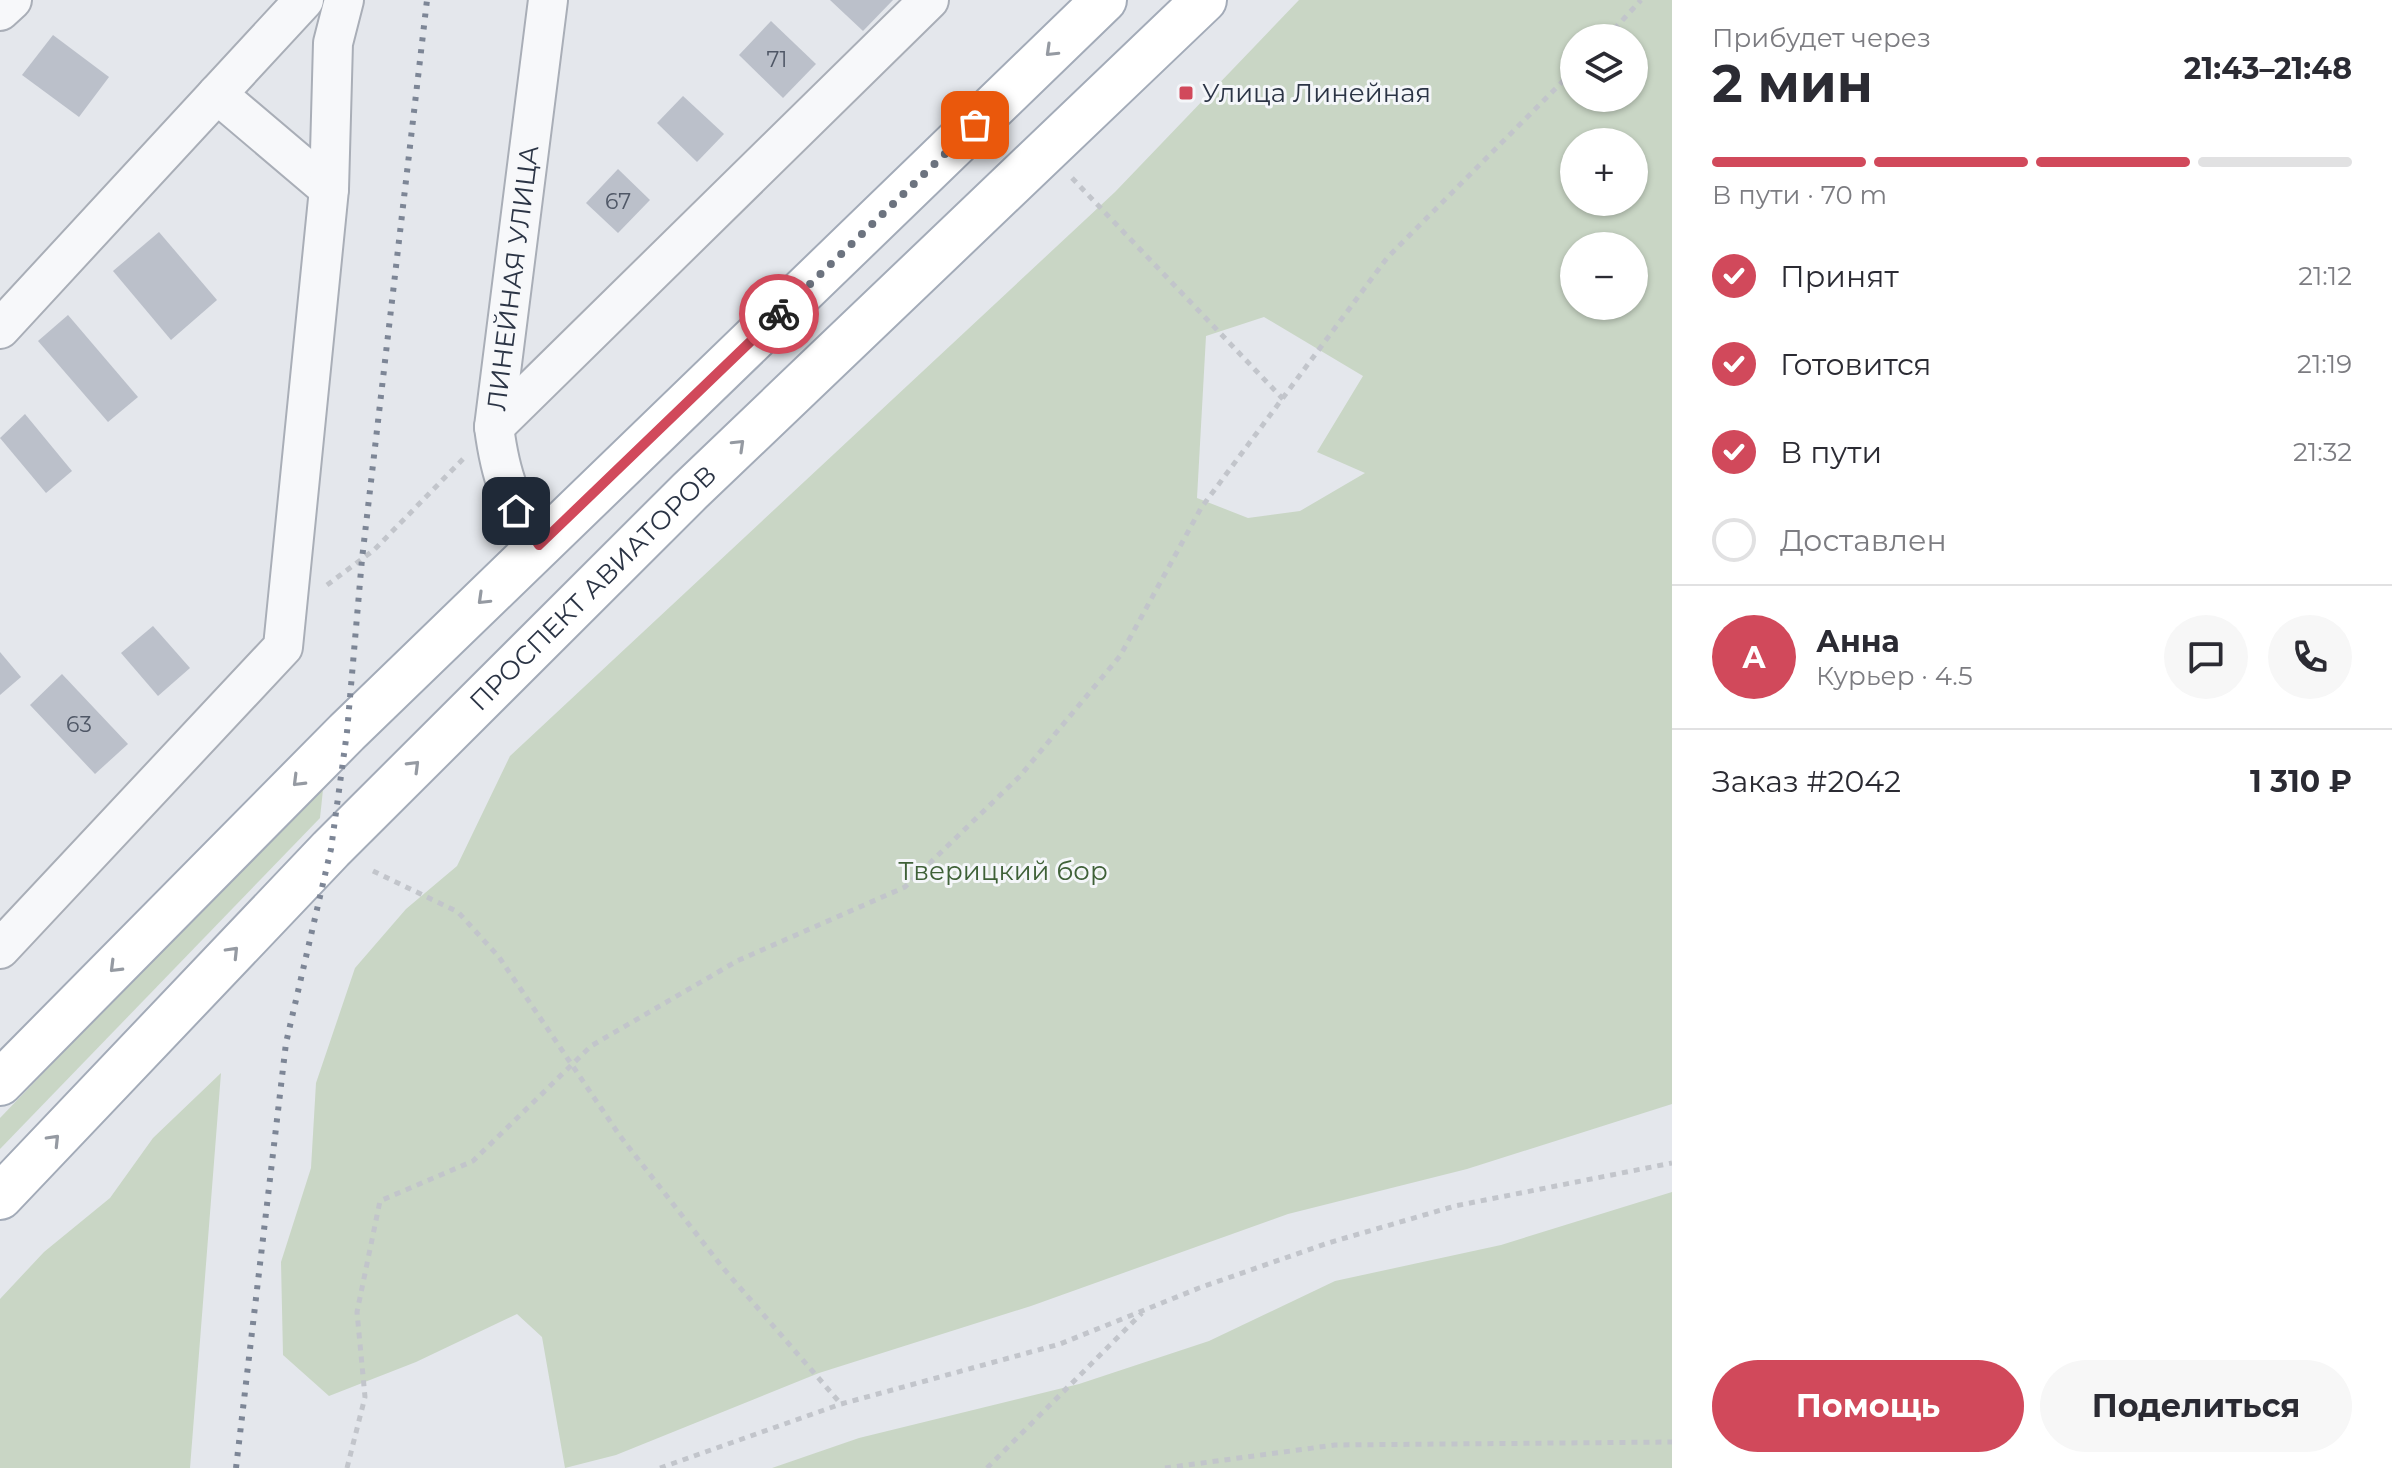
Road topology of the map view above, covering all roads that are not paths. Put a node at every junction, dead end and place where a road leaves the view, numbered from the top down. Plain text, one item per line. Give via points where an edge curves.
1 (12, 0) edge
2 (304, 0) edge
3 (344, 0) edge
4 (548, 0) edge
5 (929, 0) edge
6 (1104, 0) edge
7 (1204, 0) edge
8 (0, 11) edge
9 (217, 94) junction
10 (329, 189) junction
11 (0, 329) edge
12 (494, 427) junction
13 (539, 545) junction
14 (0, 949) edge
15 (0, 1083) edge
16 (0, 1197) edge

1 - 8 street
2 - 9 street
3 - 10 street via 333,43
4 - 12 street, ЛИНЕЙНАЯ УЛИЦА
5 - 12 street
6 -> 13 main road
16 -> 7 main road, ПРОСПЕКТ АВИАТОРОВ via 365,815 690,491
9 - 10 street
9 - 11 street
10 - 14 street via 285,630
12 - 13 street, ЛИНЕЙНАЯ УЛИЦА via 501,477
13 -> 15 main road

